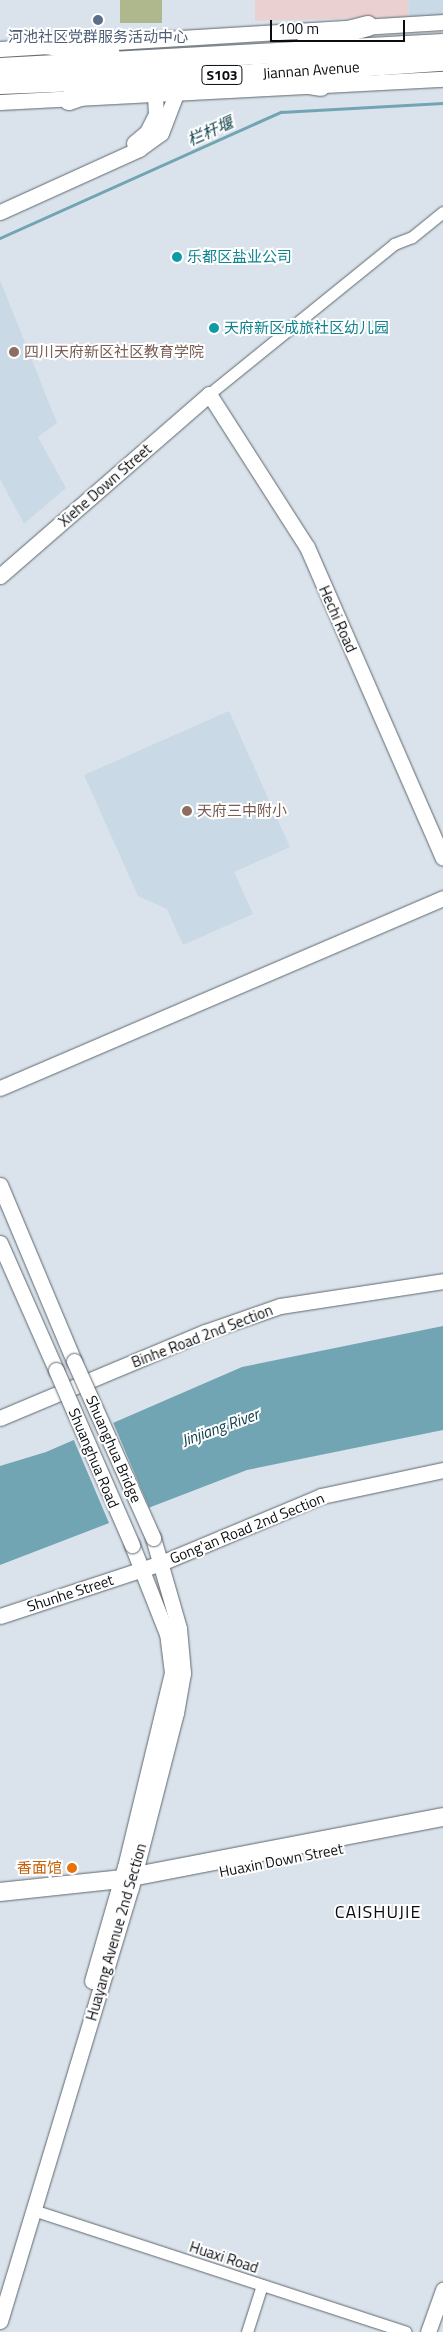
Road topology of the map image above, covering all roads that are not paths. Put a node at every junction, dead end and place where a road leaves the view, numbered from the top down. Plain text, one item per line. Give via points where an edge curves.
1 (443, 22) edge
2 (368, 26) junction
3 (46, 44) junction
4 (443, 44) edge
5 (0, 49) edge
6 (270, 52) junction
7 (150, 58) junction
8 (443, 61) edge
9 (0, 68) edge
10 (256, 74) junction
11 (136, 77) junction
12 (443, 79) edge
13 (0, 84) edge
14 (321, 86) junction
15 (176, 94) junction
16 (156, 96) junction
17 (69, 100) junction
18 (0, 102) edge
19 (0, 204) edge
20 (0, 212) edge
21 (443, 212) edge
22 (209, 394) junction
23 (0, 576) edge
24 (443, 858) edge
25 (443, 898) edge
26 (0, 1088) edge
27 (0, 1185) edge
28 (0, 1242) edge
29 (443, 1281) edge
30 (0, 1418) edge
31 (443, 1470) edge
32 (153, 1538) joint
33 (132, 1545) joint
34 (161, 1563) junction
35 (140, 1570) junction
36 (0, 1616) edge
37 (443, 1817) edge
38 (443, 1829) edge
39 (126, 1883) junction
40 (0, 1892) edge
41 (0, 1903) edge
42 (33, 2210) junction
43 (262, 2285) junction
44 (0, 2290) edge
45 (443, 2290) edge
46 (0, 2322) edge
47 (247, 2332) edge
48 (406, 2332) edge
49 (428, 2332) edge

1 - 2 main road
2 - 3 main road
2 - 6 highway
3 - 5 main road
3 - 7 highway
4 - 6 highway, Jiannan Avenue / S103
6 - 7 highway, Jiannan Avenue / S103
7 - 9 highway, Jiannan Avenue / S103
8 - 10 highway, Jiannan Avenue / S103
10 - 11 highway, Jiannan Avenue / S103
10 - 14 highway
11 - 13 highway, Jiannan Avenue / S103
11 - 17 highway
12 - 14 main road
14 - 15 main road
15 - 16 main road
15 - 20 main road via 161,133 139,149
16 - 17 main road
16 - 19 main road via 156,114 147,132 131,145
17 - 18 main road
21 - 22 street via 412,238 394,244
22 - 23 main road, Xiehe Down Street
22 - 24 main road, Hechi Road via 307,547
25 - 26 main road
27 - 32 main road, Shuanghua Bridge, bridge
28 - 33 main road, Shuanghua Road, bridge
29 - 30 main road, Binhe Road 2nd Section via 280,1306 205,1332
31 - 34 main road, Gong'an Road 2nd Section via 321,1496
32 - 34 main road, Huayang Avenue 2nd Section
33 - 35 main road, Huayang Avenue 2nd Section
34 - 35 main road, Gong'an Road 2nd Section
34 - 39 main road, Huayang Avenue 2nd Section via 179,1628 183,1673 176,1713
35 - 36 main road, Shunhe Street
35 - 39 main road, Huayang Avenue 2nd Section via 167,1634 172,1673
37 - 39 main road
38 - 39 main road, Huaxin Down Street
39 - 40 main road
39 - 41 main road
39 - 42 main road, Huayang Avenue 2nd Section
39 - 44 main road, Huayang Avenue 2nd Section
42 - 43 street, Huaxi Road
42 - 46 main road, Huayang Avenue 2nd Section
43 - 47 street
43 - 48 street, Huaxi Road
45 - 49 main road

